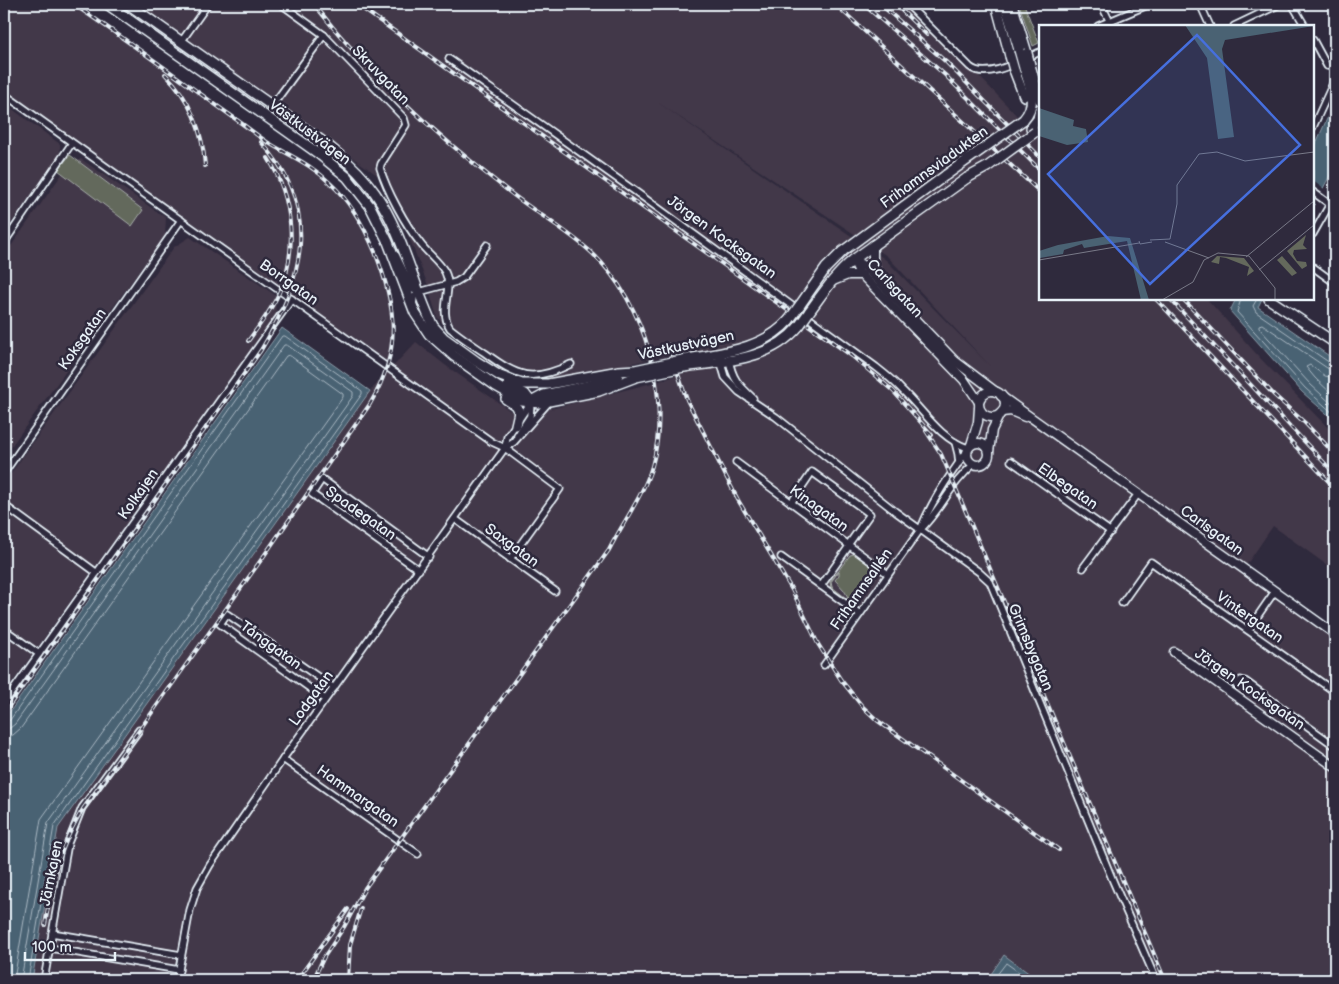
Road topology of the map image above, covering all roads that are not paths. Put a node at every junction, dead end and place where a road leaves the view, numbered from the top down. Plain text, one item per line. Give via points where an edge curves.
1 (107, 4) edge
2 (128, 4) edge
3 (208, 4) edge
4 (281, 4) edge
5 (907, 4) edge
6 (996, 4) edge
7 (1005, 4) edge
8 (1012, 4) edge
9 (1100, 4) edge
10 (1150, 4) edge
11 (1200, 4) edge
12 (1280, 4) edge
13 (1292, 4) edge
14 (1110, 24) edge
15 (1210, 25) edge
16 (1236, 25) edge
17 (1304, 25) edge
18 (324, 35) junction
19 (181, 42) junction
20 (1314, 42) edge
21 (1024, 50) junction
22 (1039, 52) edge
23 (449, 60) dead end
24 (1029, 66) junction
25 (1327, 66) dead end
26 (1039, 78) edge
27 (1335, 80) edge
28 (4, 94) edge
29 (1024, 96) tunnel mouth
30 (1039, 97) edge
31 (272, 106) junction
32 (1039, 113) edge
33 (1039, 116) edge
34 (1024, 120) junction
35 (1314, 125) edge
36 (1035, 129) edge
37 (72, 143) junction
38 (1314, 193) edge
39 (1335, 195) edge
40 (1333, 206) edge
41 (181, 220) junction
42 (1314, 233) edge
43 (860, 237) junction
44 (388, 242) junction
45 (4, 243) edge
46 (487, 245) dead end
47 (872, 247) junction
48 (835, 258) junction
49 (853, 260) junction
50 (1314, 268) edge
51 (862, 276) junction
52 (830, 283) junction
53 (1335, 283) edge
54 (447, 284) junction
55 (886, 288) junction
56 (419, 292) junction
57 (292, 299) junction
58 (1273, 300) edge
59 (413, 306) junction
60 (422, 326) junction
61 (1335, 343) edge
62 (724, 357) junction
63 (476, 361) junction
64 (571, 364) dead end
65 (634, 373) junction
66 (999, 394) junction
67 (531, 402) junction
68 (550, 402) junction
69 (979, 405) junction
70 (1001, 413) junction
71 (516, 425) junction
72 (514, 442) junction
73 (955, 442) junction
74 (505, 448) junction
75 (969, 448) junction
76 (1073, 448) junction
77 (989, 452) junction
78 (1011, 461) dead end
79 (736, 462) dead end
80 (959, 464) junction
81 (974, 464) junction
82 (4, 473) edge
83 (1138, 494) junction
84 (791, 502) junction
85 (4, 505) edge
86 (455, 519) junction
87 (920, 530) junction
88 (1111, 532) junction
89 (849, 545) junction
90 (429, 557) junction
91 (781, 557) dead end
92 (510, 559) junction
93 (1083, 568) dead end
94 (419, 570) junction
95 (97, 573) junction
96 (888, 574) junction
97 (821, 586) junction
98 (555, 591) dead end
99 (1275, 592) junction
100 (1122, 603) dead end
101 (860, 614) junction
102 (4, 629) edge
103 (1248, 630) junction
104 (1335, 634) edge
105 (1174, 652) dead end
106 (39, 654) junction
107 (824, 665) dead end
108 (1236, 685) dead end
109 (334, 688) junction
110 (1335, 692) edge
111 (325, 699) junction
112 (4, 704) edge
113 (139, 730) dead end
114 (1335, 746) edge
115 (282, 759) junction
116 (1335, 767) edge
117 (418, 854) dead end
118 (52, 933) junction
119 (50, 948) junction
120 (181, 955) junction
121 (179, 970) junction
122 (44, 980) edge
123 (177, 980) edge
124 (1156, 980) edge

1 - 44 main road, Västkustvägen via 334,166 362,195
2 - 19 main road, Västkustvägen
3 - 19 street
4 - 18 street, Skruvgatan
5 - 22 street via 977,72 1004,68
6 - 29 main road, bridge
7 - 21 main road
8 - 21 main road
9 - 14 street
10 - 14 street
11 - 15 street
12 - 16 street
13 - 17 street
18 - 31 street
18 - 54 street, Skruvgatan via 404,118 406,126 380,168 406,222 446,274
19 - 31 main road, Västkustvägen
20 - 25 street
21 - 24 main road, bridge
23 - 73 street, Jörgen Kocksgatan via 876,367
24 - 26 main road
24 - 30 main road
24 - 34 main road via 1032,101
27 - 35 street
28 - 37 street, Borrgatan
31 - 56 main road, Västkustvägen via 340,155 366,180 392,222
32 - 34 main road, Frihamnsviadukten
33 - 36 main road, Frihamnsviadukten
34 - 43 main road, Frihamnsviadukten, bridge
36 - 47 main road, Frihamnsviadukten, bridge via 984,162
37 - 41 street, Borrgatan
37 - 45 street
38 - 40 street
39 - 40 street
40 - 42 street
41 - 57 street, Borrgatan
41 - 82 street, Koksgatan
43 - 48 main road, Västkustvägen
43 - 49 main road, Carlsgatan via 853,250
44 - 56 street via 413,290
44 - 59 main road, Västkustvägen
46 - 54 street via 464,277
47 - 49 main road, Frihamnsviadukten
47 - 55 street via 874,269
48 - 49 main road, Carlsgatan
48 - 62 main road, Västkustvägen, bridge via 776,333
49 - 51 street, Carlsgatan
49 - 52 main road, Frihamnsviadukten
49 - 55 street, Carlsgatan via 864,266
50 - 53 street
51 - 52 street via 848,275
51 - 69 street, Carlsgatan via 964,380
52 - 62 main road, Västkustvägen, bridge via 799,326 783,342 768,351
54 - 56 street
54 - 64 street via 444,313 450,328 504,367 519,374 535,376 555,372
55 - 66 street, Carlsgatan via 955,360
56 - 59 street via 414,297
56 - 63 main road, Västkustvägen via 437,332
57 - 74 street, Borrgatan via 492,442
57 - 95 street, Kolkajen
58 - 61 main road
59 - 60 main road, Västkustvägen
60 - 67 main road, Västkustvägen via 440,345 496,386 517,399
60 - 71 main road via 432,342 448,357 515,405 519,412
62 - 65 main road, Västkustvägen, bridge
62 - 87 street, Grimsbygatan via 725,377 733,386
63 - 65 main road, Västkustvägen via 514,382 530,384 548,384 619,371
63 - 67 main road, Västkustvägen via 525,394
65 - 67 main road via 544,394
65 - 68 main road, Västkustvägen via 599,391
66 - 69 street via 985,393
66 - 70 street via 1004,404
66 - 76 street, Carlsgatan
67 - 68 main road, Västkustvägen
67 - 71 street, Lodgatan
67 - 72 street, Lodgatan via 530,416
68 - 72 street, Lodgatan
69 - 70 street via 982,413 988,416
69 - 75 street, Frihamnsallén via 978,422
70 - 76 street, Carlsgatan via 1017,413
70 - 77 street via 992,430
71 - 74 street, Lodgatan via 507,437
72 - 74 street, Lodgatan
73 - 75 street, Jörgen Kocksgatan
73 - 80 street
74 - 86 street, Lodgatan
74 - 92 street, Borrgatan via 560,489
75 - 77 street via 981,443
75 - 80 street, Frihamnsallén
75 - 81 street via 968,459
76 - 83 street, Carlsgatan
77 - 81 street via 985,463
78 - 88 street, Elbegatan
79 - 84 street, Kinagatan
80 - 87 street, Frihamnsallén
81 - 87 street, Frihamnsallén via 959,478 931,520
83 - 88 street
83 - 99 street, Carlsgatan
84 - 89 street, Kinagatan
84 - 89 street via 812,472 870,514
85 - 95 street
86 - 90 street, Lodgatan
86 - 92 street, Saxgatan
87 - 96 street, Frihamnsallén
87 - 124 street, Grimsbygatan via 990,582
88 - 93 street
89 - 96 street, Kinagatan
89 - 97 street
90 - 94 street, Lodgatan
90 - 94 street, Spadegatan via 322,479 312,494
91 - 97 street
92 - 98 street, Saxgatan
94 - 109 street, Lodgatan
95 - 106 street, Kolkajen
96 - 101 street, Frihamnsallén
97 - 101 street
99 - 103 street
99 - 104 street, Carlsgatan
100 - 103 street, Vintergatan via 1151,562
101 - 107 street, Frihamnsallén
102 - 106 street
103 - 110 street, Vintergatan
105 - 116 street, Jörgen Kocksgatan
106 - 112 street, Kolkajen
108 - 114 street, Jörgen Kocksgatan via 1245,681
109 - 111 street, Lodgatan
109 - 111 street, Tånggatan via 228,614 220,624
111 - 115 street, Lodgatan
113 - 118 street, Järnkajen via 82,808 68,843
115 - 117 street, Hammargatan
115 - 120 street, Lodgatan via 197,888
118 - 119 street, Järnkajen
118 - 120 street
119 - 121 street
119 - 122 street, Järnkajen
120 - 121 street, Lodgatan
121 - 123 street, Lodgatan

